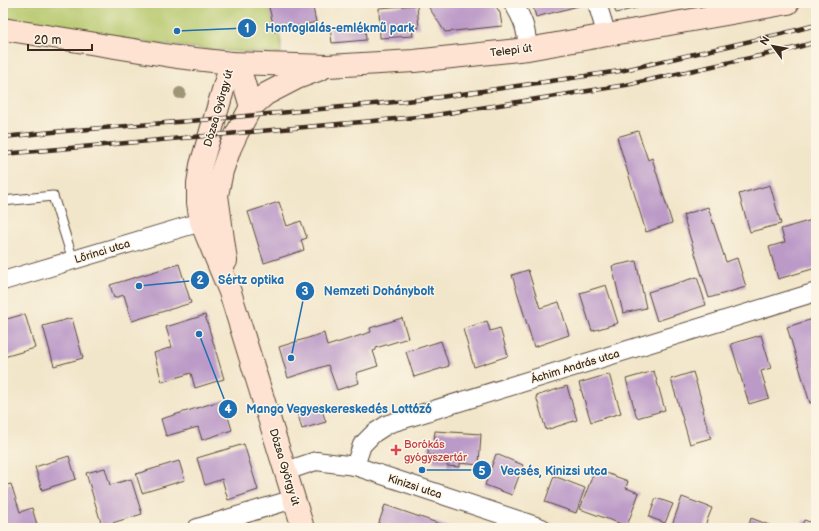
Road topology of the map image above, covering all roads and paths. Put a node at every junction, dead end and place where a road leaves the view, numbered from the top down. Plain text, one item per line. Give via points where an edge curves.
1 (512, 3) edge
2 (598, 3) edge
3 (788, 3) edge
4 (3, 29) edge
5 (607, 36) junction
6 (528, 49) junction
7 (231, 63) junction
8 (328, 66) junction
9 (251, 107) junction
10 (3, 201) edge
11 (201, 222) junction
12 (73, 260) junction
13 (3, 281) edge
14 (230, 292) junction
15 (816, 292) edge
16 (355, 466) junction
17 (286, 470) junction
18 (294, 499) junction
19 (197, 528) edge
20 (303, 528) edge
21 (542, 528) edge

1 - 6 street via 525,27
2 - 5 street
3 - 5 main road, Telepi út
4 - 7 main road, Telepi út via 159,55
5 - 6 main road, Telepi út
6 - 8 main road, Telepi út via 414,61
7 - 8 main road, Telepi út
7 - 9 main road, Dózsa György út via 242,80
7 - 11 main road, Dózsa György út via 201,165 198,184
8 - 9 main road via 266,94
9 - 14 main road, Dózsa György út via 230,148 222,171 218,195
10 - 12 lane via 53,196
11 - 12 street, Lőrinci utca
11 - 14 main road, Dózsa György út
12 - 13 street, Lőrinci utca
14 - 17 main road, Dózsa György út
15 - 16 street, Áchim András utca via 388,424 362,445
16 - 17 street, Kinizsi utca via 316,460
16 - 21 street, Kinizsi utca
17 - 18 main road, Dózsa György út
18 - 19 street
18 - 20 main road, Dózsa György út

